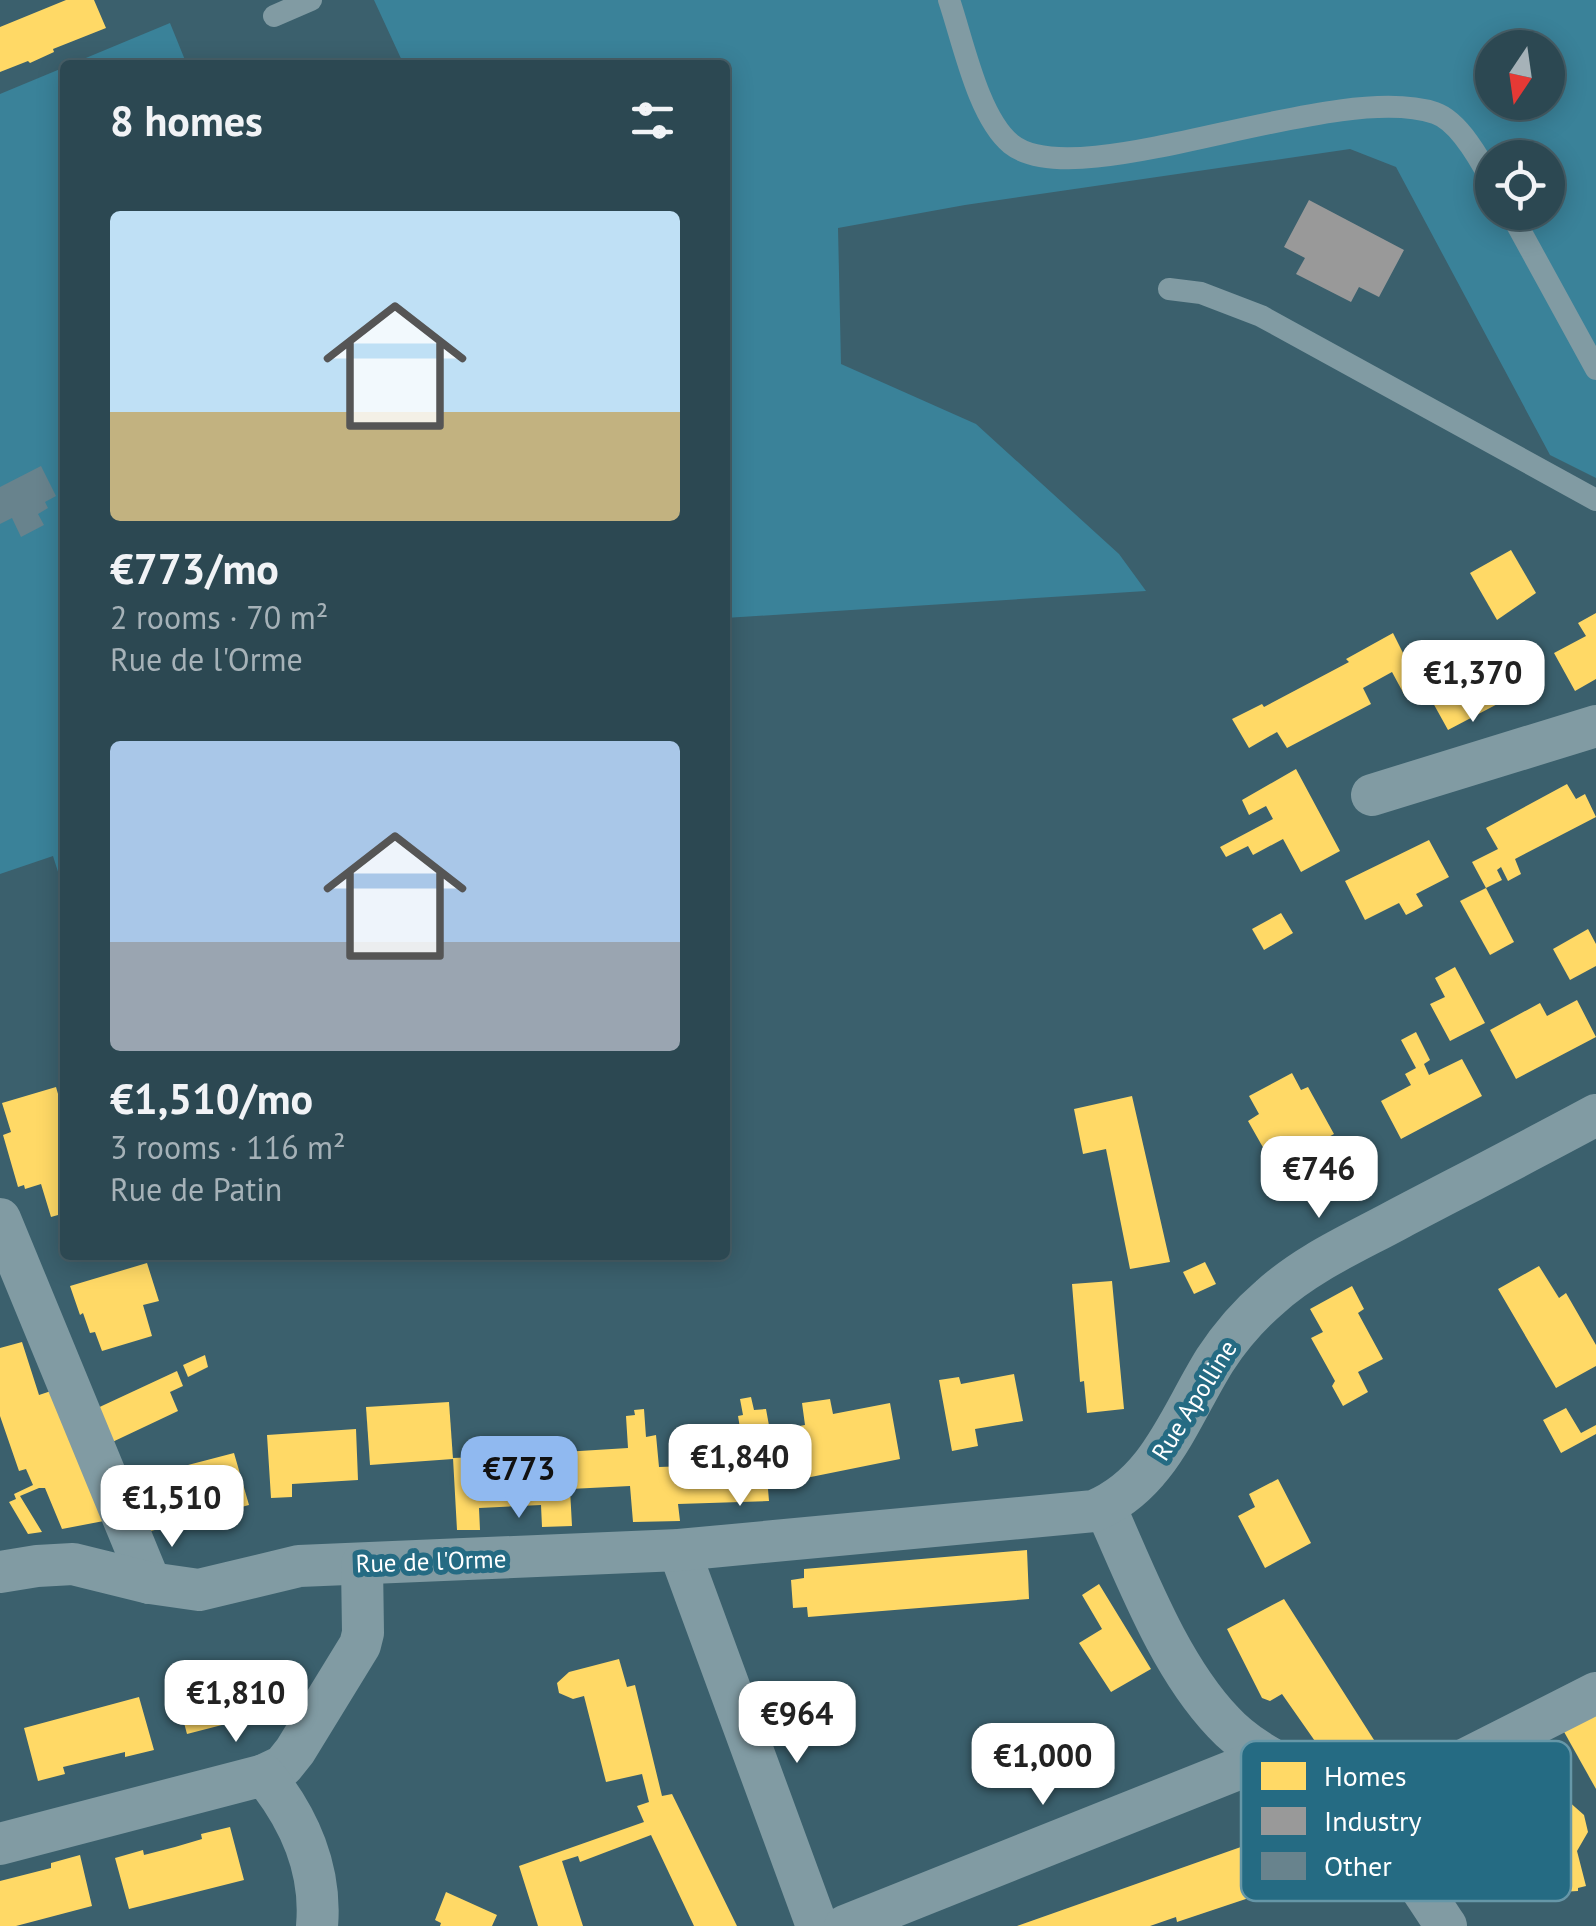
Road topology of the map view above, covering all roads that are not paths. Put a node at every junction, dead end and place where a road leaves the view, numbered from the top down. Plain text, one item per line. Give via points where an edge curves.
1 (310, 0) edge
2 (949, 0) edge
3 (274, 16) dead end
4 (1475, 150) edge
5 (1520, 230) edge
6 (1169, 289) dead end
7 (1596, 370) edge
8 (1596, 500) edge
9 (1596, 726) edge
10 (1372, 795) dead end
11 (1596, 1116) edge
12 (0, 1219) edge
13 (1106, 1507) junction
14 (679, 1550) junction
15 (362, 1564) junction
16 (0, 1572) edge
17 (150, 1583) junction
18 (1596, 1693) edge
19 (1244, 1741) edge
20 (1501, 1741) edge
21 (1241, 1768) edge
22 (264, 1775) junction
23 (0, 1844) edge
24 (1428, 1901) edge
25 (317, 1926) edge
26 (817, 1926) edge
27 (845, 1926) edge
28 (1446, 1926) edge

1 - 3 lane
2 - 4 lane via 990,122 1036,158 1085,159 1365,106 1438,113
5 - 7 lane
6 - 8 lane via 1202,293 1260,316
9 - 10 street
11 - 13 street, Rue Apolline via 1351,1244 1271,1295 1217,1357 1150,1470
12 - 17 street
13 - 14 street, Rue de l'Orme via 1067,1516
13 - 19 street via 1174,1652 1220,1720
14 - 15 street, Rue de l'Orme
14 - 26 street
15 - 17 street, Rue de l'Orme via 292,1566 200,1590
15 - 22 street via 360,1644 295,1751
16 - 17 street, Rue de l'Orme via 60,1564
18 - 20 street
21 - 27 street
22 - 23 street
22 - 25 street via 309,1853
24 - 28 street

